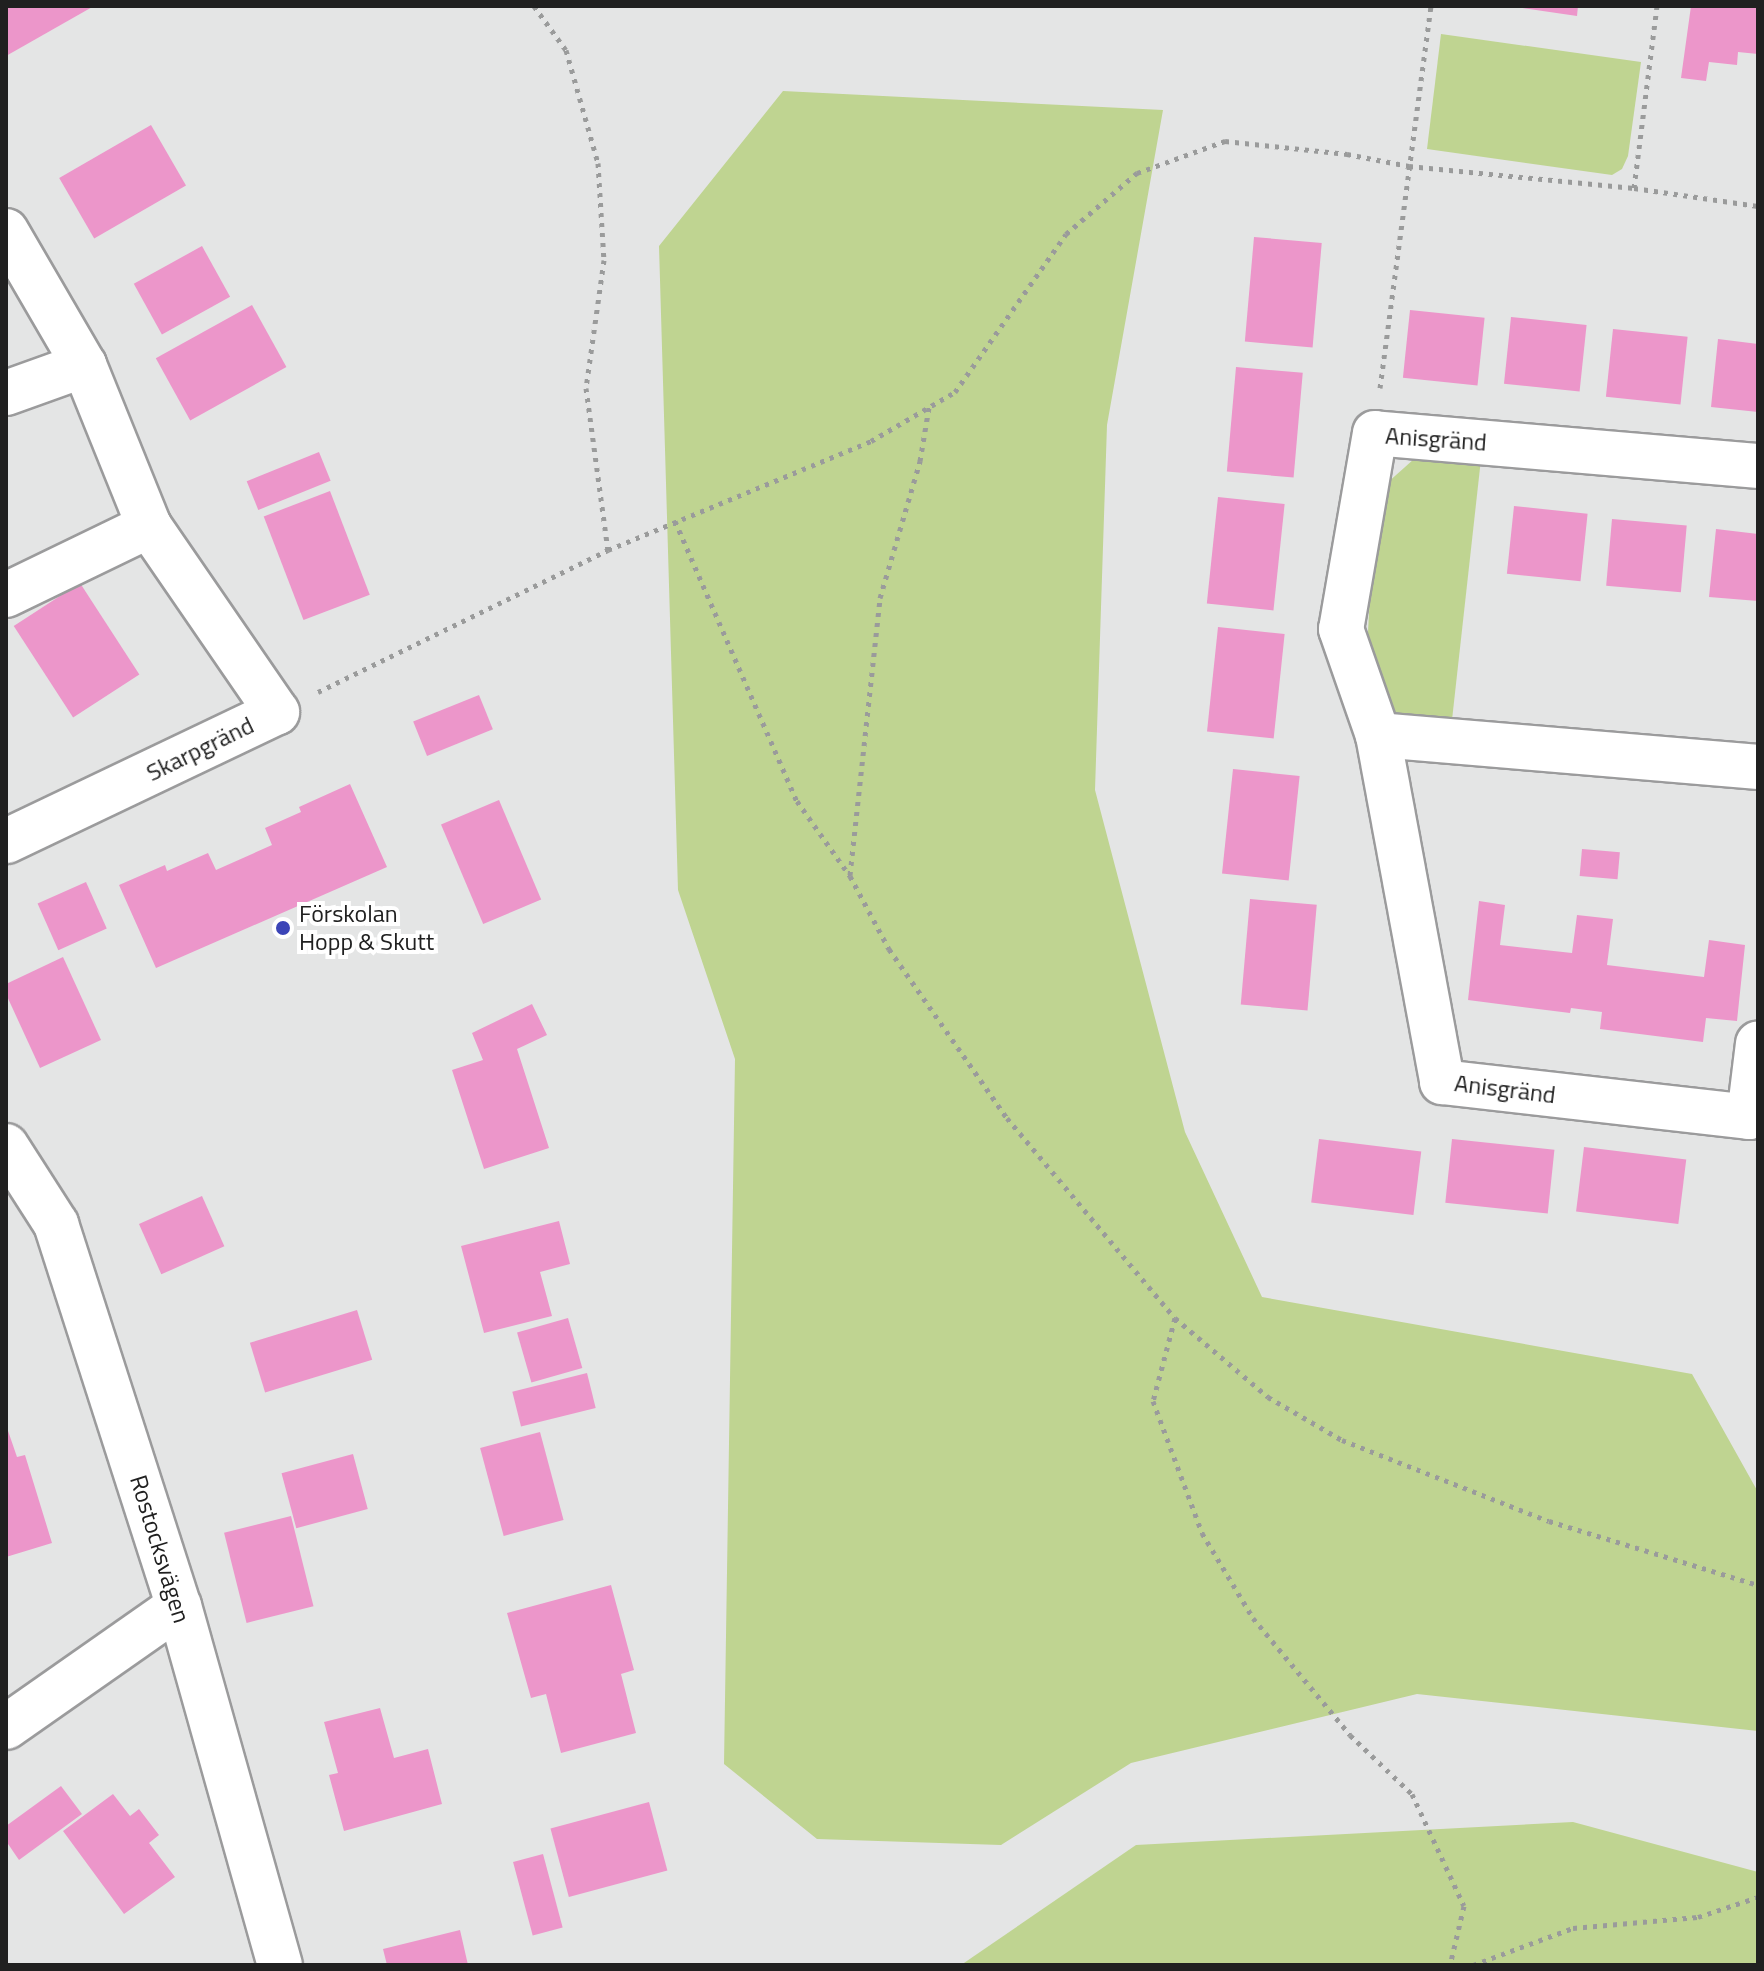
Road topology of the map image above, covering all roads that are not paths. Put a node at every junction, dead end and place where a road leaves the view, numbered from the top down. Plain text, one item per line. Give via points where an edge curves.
1 (6, 231) edge
2 (84, 365) junction
3 (6, 393) edge
4 (1758, 466) edge
5 (149, 526) junction
6 (6, 595) edge
7 (1378, 735) junction
8 (1758, 767) edge
9 (6, 841) edge
10 (1758, 1044) edge
11 (6, 1146) edge
12 (179, 1606) junction
13 (6, 1727) edge
14 (280, 1965) edge

1 - 2 street, Skarpgränd
2 - 3 street
2 - 5 street, Skarpgränd
4 - 7 street, Anisgränd via 1375,433 1341,629
5 - 6 street
5 - 9 street, Skarpgränd via 277,712
7 - 8 street
7 - 10 street, Anisgränd via 1442,1082 1749,1117
11 - 12 street, Rostocksvägen via 56,1224
12 - 13 street
12 - 14 street, Rostocksvägen

